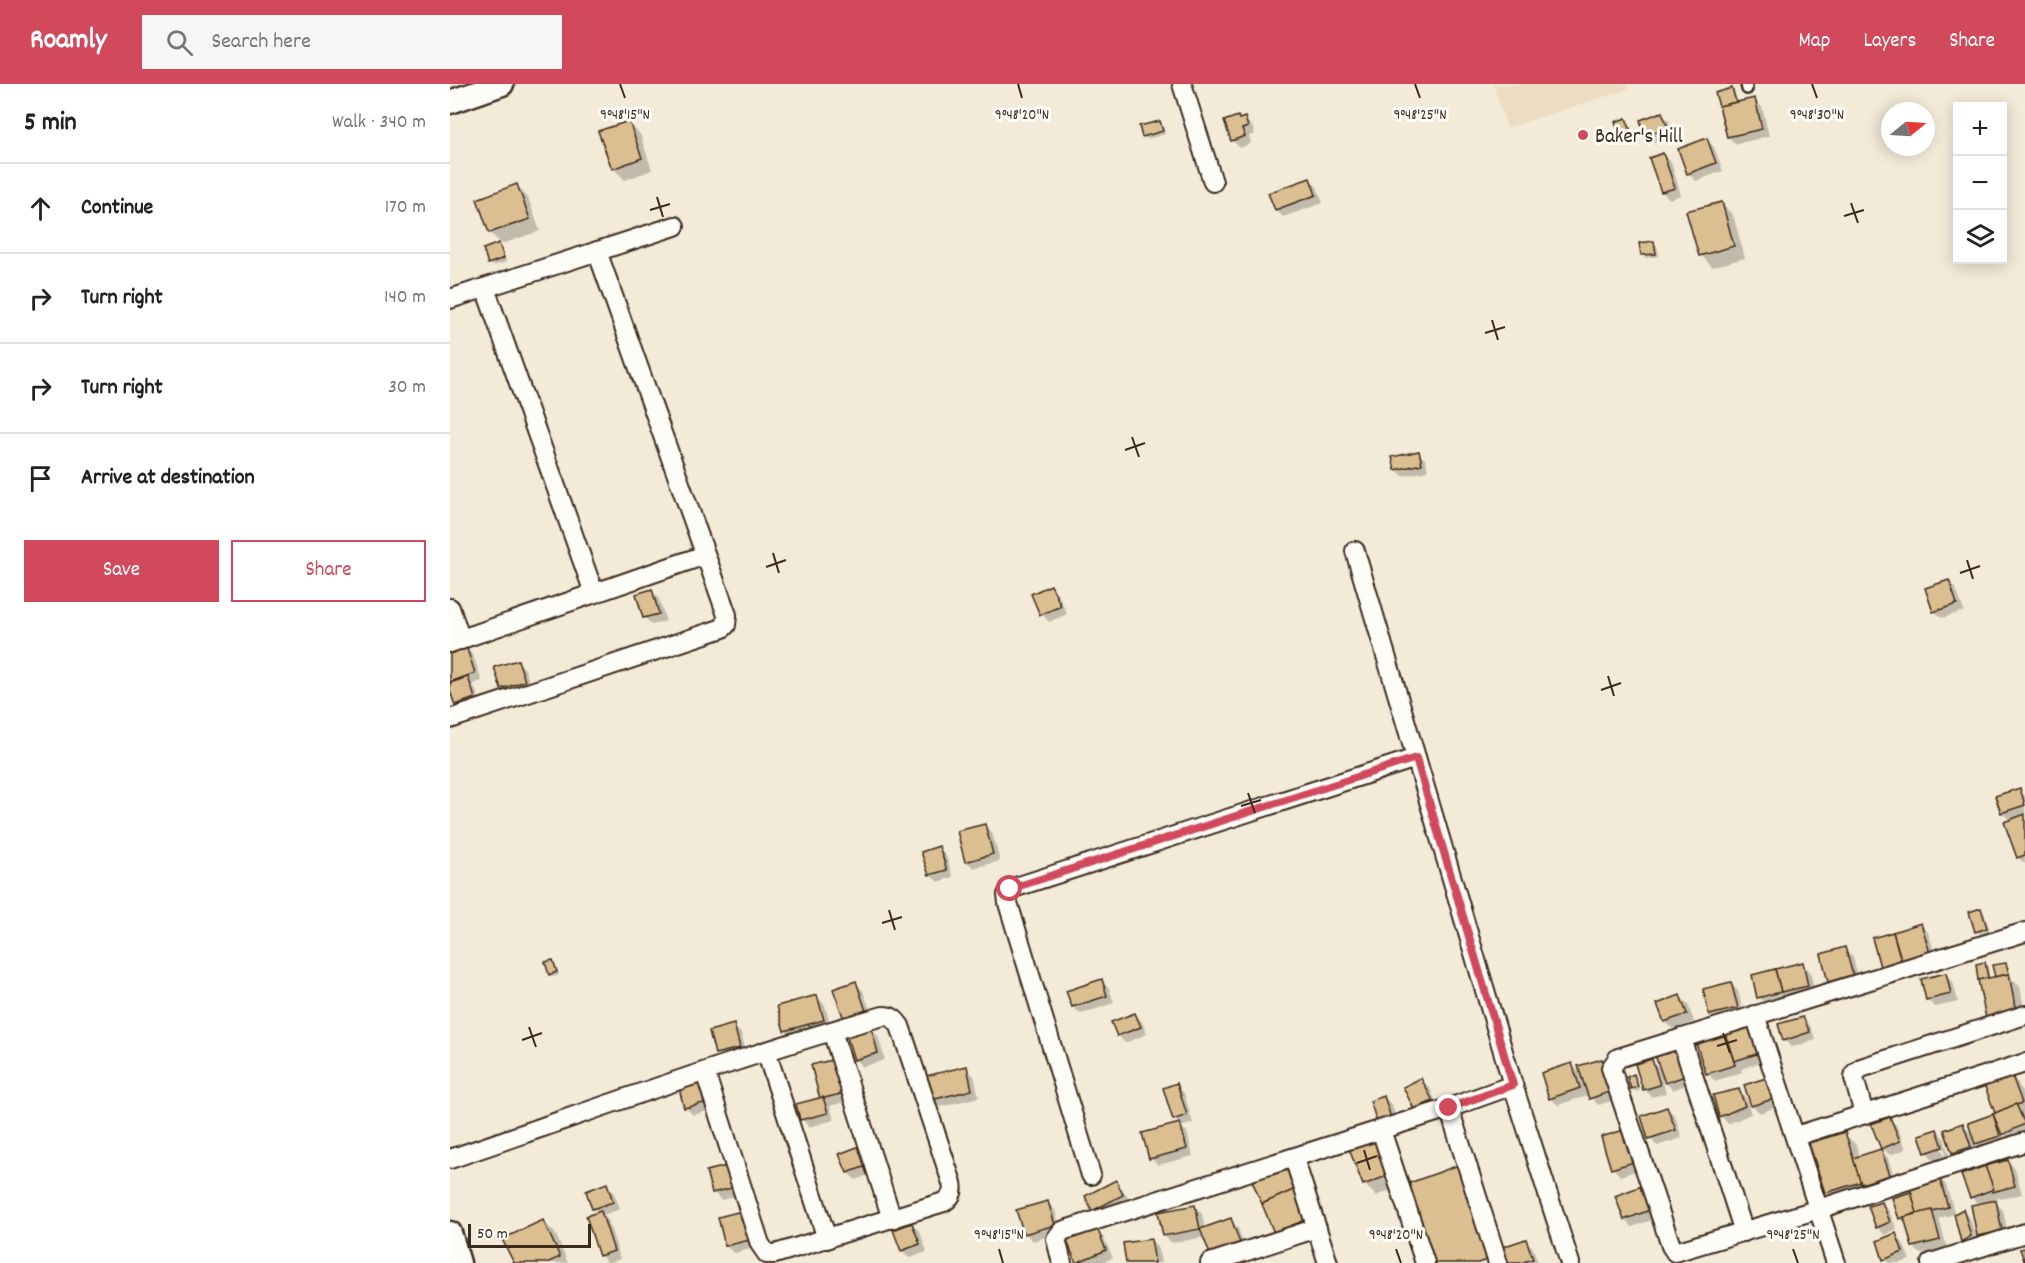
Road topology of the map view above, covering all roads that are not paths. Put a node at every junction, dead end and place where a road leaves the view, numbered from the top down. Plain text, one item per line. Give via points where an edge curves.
1 (502, 84) edge
2 (1182, 84) edge
3 (450, 102) edge
4 (1213, 182) dead end
5 (675, 226) dead end
6 (597, 251) junction
7 (485, 288) junction
8 (450, 300) edge
9 (1355, 550) dead end
10 (705, 555) junction
11 (594, 593) junction
12 (450, 608) edge
13 (455, 641) edge
14 (450, 719) edge
15 (1416, 758) junction
16 (2025, 932) edge
17 (1755, 1015) junction
18 (2025, 1015) edge
19 (831, 1031) junction
20 (1681, 1038) junction
21 (766, 1052) junction
22 (2025, 1062) edge
23 (705, 1072) junction
24 (1513, 1085) junction
25 (1449, 1108) junction
26 (1864, 1114) junction
27 (1381, 1130) junction
28 (1796, 1136) junction
29 (2025, 1142) edge
30 (1294, 1158) junction
31 (450, 1159) edge
32 (1091, 1175) dead end
33 (1819, 1209) junction
34 (892, 1219) junction
35 (1317, 1228) junction
36 (1743, 1232) junction
37 (450, 1233) edge
38 (2025, 1233) edge
39 (827, 1239) junction
40 (459, 1263) edge
41 (1062, 1263) edge
42 (1210, 1263) edge
43 (1328, 1263) edge
44 (1425, 1263) edge
45 (1498, 1263) edge
46 (1570, 1263) edge
47 (1836, 1263) edge
48 (1931, 1263) edge

1 - 3 street
2 - 4 street
5 - 6 street
6 - 7 street
6 - 10 street
7 - 8 street
7 - 11 street
9 - 15 street
10 - 11 street
10 - 14 street via 727,615 723,628
11 - 13 street
12 - 13 street
15 - 24 street
15 - 32 street via 1010,889 1008,903
16 - 17 street
17 - 20 street
17 - 28 street
18 - 26 street via 1861,1068 1854,1078
19 - 21 street
19 - 34 street
19 - 34 street via 883,1016 895,1019 952,1183 951,1197 944,1202
20 - 36 street
20 - 36 street via 1618,1058 1612,1064 1612,1073 1674,1251
21 - 23 street
21 - 39 street
22 - 26 street
23 - 31 street
23 - 39 street via 763,1250 775,1254
24 - 25 street
24 - 46 street
25 - 27 street
25 - 45 street
26 - 28 street
27 - 30 street
27 - 44 street
28 - 33 street
29 - 33 street
30 - 35 street
30 - 41 street via 1062,1231 1056,1239
33 - 36 street
33 - 47 street
34 - 39 street
35 - 42 street
35 - 43 street
37 - 40 street
38 - 48 street

